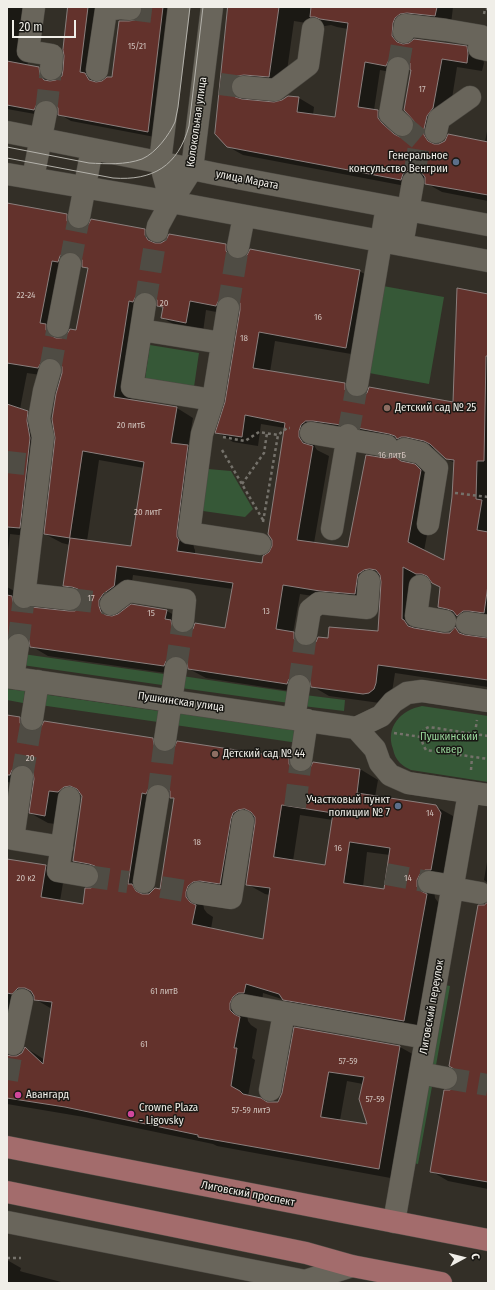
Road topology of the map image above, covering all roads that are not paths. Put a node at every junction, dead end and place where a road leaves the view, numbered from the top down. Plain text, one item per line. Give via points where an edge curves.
1 (34, 7) edge
2 (212, 7) edge
3 (130, 9) dead end
4 (173, 12) edge
5 (313, 29) dead end
6 (404, 32) dead end
7 (488, 50) edge
8 (398, 68) tunnel mouth
9 (51, 69) tunnel mouth
10 (97, 70) dead end
11 (243, 87) tunnel mouth
12 (470, 98) dead end
13 (46, 112) tunnel mouth
14 (402, 125) tunnel mouth
15 (7, 132) edge
16 (436, 132) dead end
17 (41, 139) junction
18 (92, 149) junction
19 (160, 162) junction
20 (192, 169) junction
21 (7, 174) edge
22 (33, 178) junction
23 (420, 183) tunnel mouth
24 (84, 187) junction
25 (171, 202) junction
26 (387, 206) junction
27 (415, 211) junction
28 (79, 216) tunnel mouth
29 (244, 216) junction
30 (488, 224) edge
31 (157, 231) tunnel mouth
32 (381, 241) junction
33 (238, 247) tunnel mouth
34 (409, 247) junction
35 (488, 261) edge
36 (70, 264) tunnel mouth
37 (145, 304) tunnel mouth
38 (228, 308) tunnel mouth
39 (58, 326) tunnel mouth
40 (141, 330) junction
41 (222, 343) junction
42 (50, 370) tunnel mouth
43 (357, 385) tunnel mouth
44 (213, 400) junction
45 (301, 431) road end
46 (348, 437) junction
47 (428, 524) dead end
48 (332, 529) dead end
49 (260, 544) road end
50 (369, 581) dead end
51 (420, 586) dead end
52 (70, 599) tunnel mouth
53 (112, 604) dead end
54 (183, 621) tunnel mouth
55 (445, 621) dead end
56 (306, 634) tunnel mouth
57 (18, 645) tunnel mouth
58 (176, 668) tunnel mouth
59 (10, 677) edge
60 (38, 681) junction
61 (299, 686) tunnel mouth
62 (171, 701) junction
63 (488, 701) edge
64 (32, 719) tunnel mouth
65 (300, 719) junction
66 (386, 724) junction
67 (356, 728) junction
68 (166, 740) tunnel mouth
69 (375, 749) junction
70 (301, 760) tunnel mouth
71 (22, 777) tunnel mouth
72 (479, 794) edge
73 (158, 796) tunnel mouth
74 (69, 798) dead end
75 (243, 821) dead end
76 (62, 847) junction
77 (87, 876) tunnel mouth
78 (429, 882) tunnel mouth
79 (144, 884) dead end
80 (452, 887) junction
81 (198, 893) tunnel mouth
82 (480, 893) dead end
83 (22, 1000) dead end
84 (242, 1005) dead end
85 (284, 1013) junction
86 (426, 1038) junction
87 (14, 1044) tunnel mouth
88 (420, 1073) junction
89 (446, 1078) tunnel mouth
90 (270, 1090) dead end
91 (7, 1147) edge
92 (7, 1192) edge
93 (7, 1222) edge
94 (394, 1222) junction
95 (488, 1240) edge
96 (365, 1273) edge
97 (441, 1283) edge

1 - 9 street via 28,51 52,55
2 - 20 street, Колокольная улица via 211,83
3 - 10 street via 106,10
4 - 19 street
5 - 11 street via 308,65 276,90
6 - 7 street via 404,25 481,36 478,48
8 - 14 street via 390,114
12 - 16 street via 439,119
13 - 17 street
15 - 17 street, улица Марата
17 - 18 street, улица Марата
17 - 22 street
18 - 19 street, улица Марата
18 - 24 street
19 - 20 street, улица Марата
19 - 25 street
20 - 25 street, Колокольная улица
20 - 26 street, улица Марата
21 - 22 street
22 - 24 street
23 - 27 street
24 - 25 street
24 - 28 street
25 - 29 street
25 - 31 street, Колокольная улица
26 - 27 street, улица Марата
26 - 32 street
27 - 30 street, улица Марата
27 - 34 street
29 - 32 street
29 - 33 street
32 - 34 street
32 - 43 street
34 - 35 street
36 - 39 street
37 - 40 street
38 - 41 street
40 - 41 street
40 - 44 street via 132,387
41 - 44 street
42 - 52 street via 39,419 43,436 32,465 25,596
44 - 49 street via 189,533
45 - 46 street
46 - 47 street via 421,453 437,468
46 - 48 street
50 - 56 street via 367,608 319,603 310,610
51 - 55 street via 416,616
53 - 54 street via 128,591 185,600
57 - 59 street
58 - 62 street
59 - 60 street, Пушкинская улица
60 - 62 street, Пушкинская улица
60 - 64 street
61 - 65 street
62 - 65 street, Пушкинская улица
62 - 68 street
63 - 66 street via 422,691 407,693 393,702
65 - 67 street, Пушкинская улица
65 - 70 street
66 - 67 street
66 - 69 street
67 - 69 street
69 - 72 street via 380,763 390,775 408,783
71 - 76 street via 13,839
72 - 80 street, Лиговский переулок
73 - 79 street
74 - 76 street
75 - 81 street via 231,898
76 - 77 street via 58,871
78 - 80 street
80 - 82 street
80 - 86 street, Лиговский переулок
83 - 87 street
84 - 85 street
85 - 86 street
85 - 90 street
86 - 88 street, Лиговский переулок
88 - 89 street
88 - 94 street, Лиговский переулок
91 - 94 main road, Лиговский проспект
92 - 96 main road via 306,1253
93 - 96 street via 305,1281
94 - 95 main road, Лиговский проспект
96 - 97 main road

